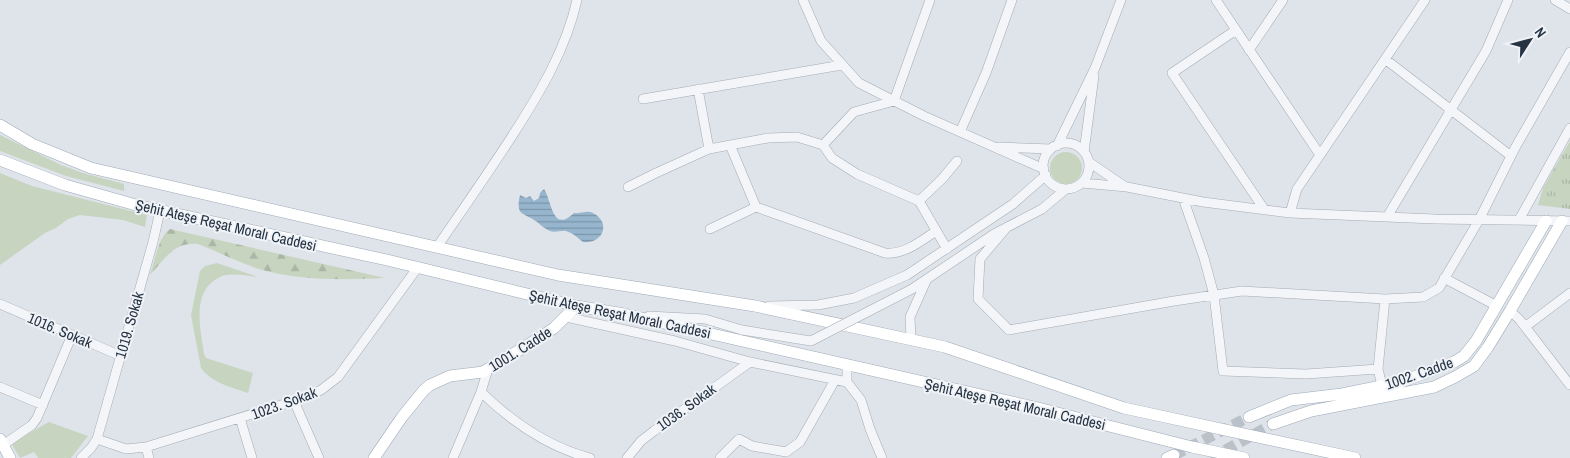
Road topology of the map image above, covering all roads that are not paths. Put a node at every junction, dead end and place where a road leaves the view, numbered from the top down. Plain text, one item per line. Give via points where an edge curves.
1 (578, 0) edge
2 (803, 0) edge
3 (930, 0) edge
4 (1012, 0) edge
5 (1121, 0) edge
6 (1216, 0) edge
7 (1283, 0) edge
8 (1425, 0) edge
9 (1508, 0) edge
10 (1555, 0) edge
11 (1570, 10) edge
12 (1236, 30) junction
13 (1249, 50) junction
14 (1570, 52) edge
15 (1385, 59) junction
16 (842, 64) junction
17 (1095, 68) junction
18 (698, 89) junction
19 (643, 99) dead end
20 (894, 101) junction
21 (1450, 110) junction
22 (0, 125) edge
23 (1570, 128) edge
24 (960, 132) junction
25 (730, 145) junction
26 (823, 145) junction
27 (994, 146) junction
28 (1054, 148) junction
29 (709, 149) junction
30 (1084, 152) junction
31 (1320, 155) junction
32 (1511, 156) junction
33 (0, 160) edge
34 (957, 160) dead end
35 (1089, 162) junction
36 (1045, 172) junction
37 (1082, 183) junction
38 (628, 187) dead end
39 (1127, 187) junction
40 (1066, 189) junction
41 (1183, 198) junction
42 (919, 201) junction
43 (756, 207) junction
44 (1264, 209) junction
45 (160, 211) junction
46 (1290, 212) junction
47 (1387, 217) junction
48 (1479, 220) junction
49 (1519, 220) junction
50 (1546, 220) junction
51 (1566, 221) edge
52 (1007, 227) junction
53 (710, 229) dead end
54 (936, 231) junction
55 (437, 247) junction
56 (947, 249) junction
57 (418, 267) junction
58 (1444, 278) junction
59 (927, 280) junction
60 (1570, 293) edge
61 (1214, 296) junction
62 (1385, 299) junction
63 (0, 304) edge
64 (1496, 305) junction
65 (576, 306) junction
66 (755, 306) junction
67 (1510, 311) junction
68 (624, 314) junction
69 (566, 317) junction
70 (1525, 327) junction
71 (72, 335) junction
72 (911, 340) junction
73 (121, 356) junction
74 (750, 362) junction
75 (847, 365) junction
76 (488, 369) junction
77 (1378, 369) junction
78 (835, 380) junction
79 (847, 382) junction
80 (1570, 385) edge
81 (0, 387) edge
82 (1383, 391) junction
83 (481, 392) junction
84 (294, 401) junction
85 (43, 405) junction
86 (1249, 417) tunnel mouth
87 (240, 418) junction
88 (1273, 424) tunnel mouth
89 (97, 439) junction
90 (1, 442) edge
91 (146, 447) junction
92 (125, 453) edge
93 (10, 458) edge
94 (81, 458) edge
95 (149, 458) edge
96 (252, 458) edge
97 (319, 458) edge
98 (374, 458) edge
99 (453, 458) edge
100 (590, 458) edge
101 (627, 458) edge
102 (720, 458) edge
103 (882, 458) edge
104 (1244, 458) edge
105 (1355, 458) edge

1 - 55 street via 561,51 537,96
2 - 16 street via 821,41
3 - 20 street
4 - 24 street via 986,73
5 - 17 street
6 - 12 street
7 - 13 street
8 - 15 street
9 - 21 street via 1486,51
10 - 11 street
12 - 13 street
12 - 44 street via 1172,74
13 - 31 street
14 - 32 street
15 - 21 street
15 - 31 street
16 - 18 street
16 - 20 street via 860,84
17 - 28 street
17 - 30 street
18 - 19 street
18 - 29 street
20 - 24 street
20 - 26 street via 854,112
21 - 32 street
21 - 47 street
22 - 55 main road via 32,144 91,168
23 - 49 street
24 - 27 street
25 - 26 street via 797,137
25 - 29 street
25 - 43 street
26 - 42 street via 832,158 856,174
27 - 28 street
27 - 36 street
28 - 30 street via 1072,144
28 - 36 street via 1044,162
29 - 38 street
30 - 35 street
31 - 46 street via 1298,189
32 - 48 street
33 - 45 main road, Şehit Ateşe Reşat Moralı Caddesi via 64,185
34 - 42 street
35 - 37 street via 1089,170
35 - 39 street
36 - 40 street via 1054,185
36 - 56 street via 1013,204
37 - 39 street
37 - 40 street
39 - 41 street
40 - 52 street via 1042,209
41 - 44 street
41 - 61 street
42 - 54 street
43 - 53 street
43 - 54 street via 885,253 905,250
44 - 46 street
45 - 57 main road, Şehit Ateşe Reşat Moralı Caddesi
45 - 73 street, 1019. Sokak
46 - 47 street
47 - 48 street
48 - 49 street
48 - 58 street
49 - 50 street
50 - 51 street
50 - 64 main road, 1002. Cadde
51 - 67 main road, 1002. Cadde
52 - 59 street
52 - 61 street via 980,259 978,299 1010,330
54 - 56 street
55 - 66 main road via 558,275
56 - 66 street via 907,276 854,298 818,306
57 - 65 main road, Şehit Ateşe Reşat Moralı Caddesi
57 - 84 street, 1023. Sokak via 334,381 314,394
58 - 62 street via 1439,288 1423,297
58 - 64 street
59 - 68 street, bridge via 811,342 742,330 705,319
59 - 72 street via 910,317
60 - 70 street
61 - 62 street via 1242,291
61 - 77 street via 1223,371 1306,374
62 - 77 street
63 - 71 street, 1016. Sokak
64 - 67 main road
64 - 82 main road, 1002. Cadde via 1464,356
65 - 68 main road, Şehit Ateşe Reşat Moralı Caddesi
65 - 69 main road, 1001. Cadde
66 - 72 main road
67 - 70 street
67 - 82 main road, 1002. Cadde via 1474,366 1434,387
68 - 75 main road, Şehit Ateşe Reşat Moralı Caddesi
69 - 74 street via 675,341
69 - 76 main road, 1001. Cadde
70 - 80 street
71 - 73 street, 1016. Sokak
71 - 85 street
72 - 105 main road via 945,347 1124,408
73 - 89 street, 1019. Sokak
74 - 78 street
74 - 101 street, 1036. Sokak via 654,430
75 - 79 street
75 - 104 main road, Şehit Ateşe Reşat Moralı Caddesi
76 - 83 street
76 - 98 main road, 1001. Cadde via 450,376 430,385 402,417
77 - 82 street
78 - 79 street
78 - 102 street via 800,442 786,452 752,446 739,439
79 - 103 street via 861,400
81 - 85 street
82 - 86 main road, 1002. Cadde via 1291,400
82 - 88 main road, 1002. Cadde
83 - 99 street
83 - 100 street via 533,433
84 - 87 street, 1023. Sokak
84 - 97 street
85 - 90 street via 32,425
87 - 91 street, 1023. Sokak
87 - 96 street
89 - 92 street, 1023. Sokak
89 - 94 street
90 - 93 main road
91 - 92 street, 1023. Sokak
91 - 95 street

